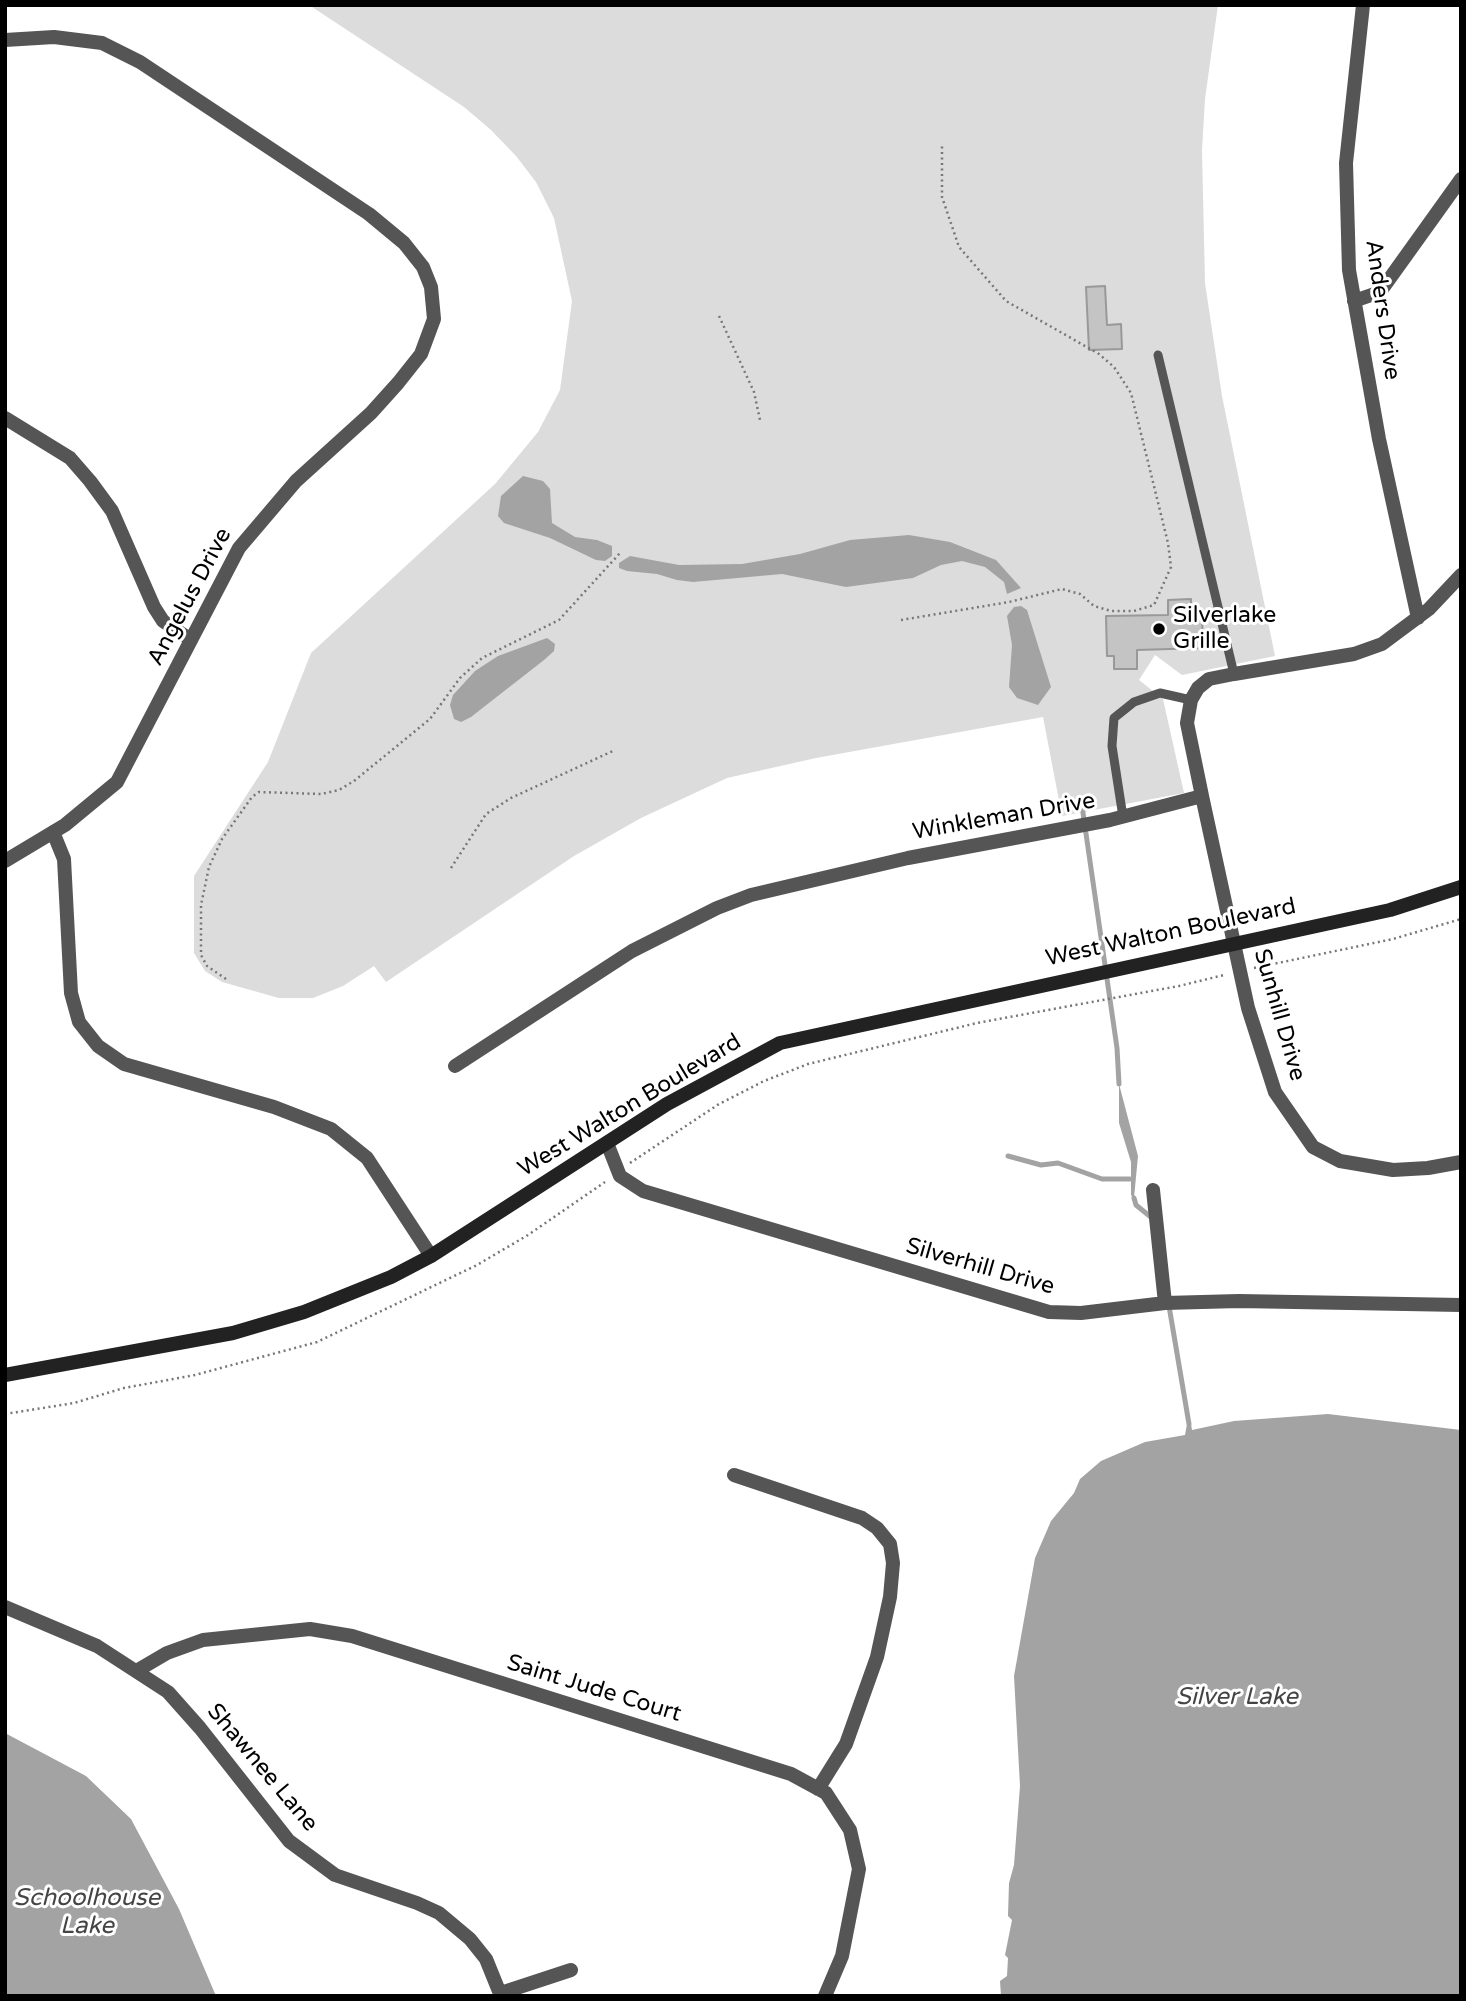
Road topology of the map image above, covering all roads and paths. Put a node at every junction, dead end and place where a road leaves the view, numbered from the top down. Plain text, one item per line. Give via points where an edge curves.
1 (1363, 5) edge
2 (5, 40) edge
3 (942, 146) dead end
4 (1461, 178) edge
5 (1354, 301) junction
6 (719, 316) dead end
7 (1158, 355) dead end
8 (5, 418) edge
9 (760, 419) dead end
10 (620, 553) dead end
11 (1461, 575) edge
12 (1418, 618) junction
13 (901, 620) dead end
14 (191, 640) junction
15 (1234, 674) junction
16 (1191, 700) junction
17 (615, 750) dead end
18 (1202, 796) junction
19 (1124, 817) junction
20 (54, 832) junction
21 (5, 861) edge
22 (451, 868) dead end
23 (1461, 887) edge
24 (1461, 919) edge
25 (1235, 943) junction
26 (1241, 971) junction
27 (226, 979) dead end
28 (455, 1066) dead end
29 (607, 1143) junction
30 (1461, 1162) edge
31 (618, 1172) junction
32 (1153, 1190) dead end
33 (431, 1256) junction
34 (1165, 1303) junction
35 (1461, 1305) edge
36 (5, 1375) edge
37 (5, 1415) edge
38 (734, 1475) dead end
39 (5, 1607) edge
40 (138, 1670) junction
41 (818, 1789) junction
42 (571, 1970) dead end
43 (501, 1994) edge
44 (825, 1996) edge

1 - 5 street, Anders Drive via 1346,163
2 - 14 street, Angelus Drive via 54,37 102,43 140,62 369,214 404,243 423,267 431,287 434,319 421,354 371,413 267,511 239,548
3 - 13 path via 942,197 948,220 983,278 1021,312 1099,354 1131,393 1171,567 1154,604 1134,611 1094,606 1080,594 1062,589
4 - 5 street via 1380,292
5 - 12 street, Anders Drive
6 - 9 path via 754,392
7 - 15 lane
8 - 14 street via 71,458 112,511 163,621
10 - 27 path via 559,621 482,658 460,678 430,719 354,781 321,794 259,792 252,797 222,839 209,867 201,905 201,955 207,966
11 - 12 street
12 - 15 street via 1388,641 1354,654
14 - 20 street, Angelus Drive via 117,782
15 - 16 street via 1209,680
16 - 18 street via 1187,723
16 - 19 lane via 1160,693 1134,702 1114,718 1112,746
17 - 22 path via 486,814
18 - 19 street, Winkleman Drive
18 - 25 street, Sunhill Drive
19 - 28 street, Winkleman Drive via 908,858 751,895 632,951
20 - 21 street, Angelus Drive
20 - 33 street via 64,859 71,993 79,1022 98,1046 124,1064 274,1107 331,1129 367,1158
23 - 25 main road, West Walton Boulevard via 1390,910
24 - 26 path via 1393,939
25 - 26 street, Sunhill Drive
25 - 29 main road, West Walton Boulevard via 780,1043 667,1104
26 - 30 street, Sunhill Drive via 1275,1092 1313,1147 1340,1161 1392,1170
26 - 31 path via 977,1023 808,1064 719,1104
29 - 31 street
29 - 33 main road, West Walton Boulevard
31 - 34 street, Silverhill Drive via 643,1191 681,1204 1049,1312
31 - 37 path via 563,1213 477,1265 317,1342 195,1375
32 - 34 street
33 - 36 main road, West Walton Boulevard via 304,1312 233,1333
34 - 35 street, Silverhill Drive
38 - 41 street via 862,1518 890,1544 890,1597 877,1657 846,1744
39 - 40 street, Shawnee Lane via 97,1646
40 - 41 street, Saint Jude Court via 203,1640 286,1629 352,1636 765,1765
40 - 43 street, Shawnee Lane via 168,1692 200,1728 289,1840 335,1875 439,1913 486,1959
41 - 44 street, Saint Jude Court via 826,1793 850,1830 859,1869 842,1956
42 - 43 street, Shawnee Lane

